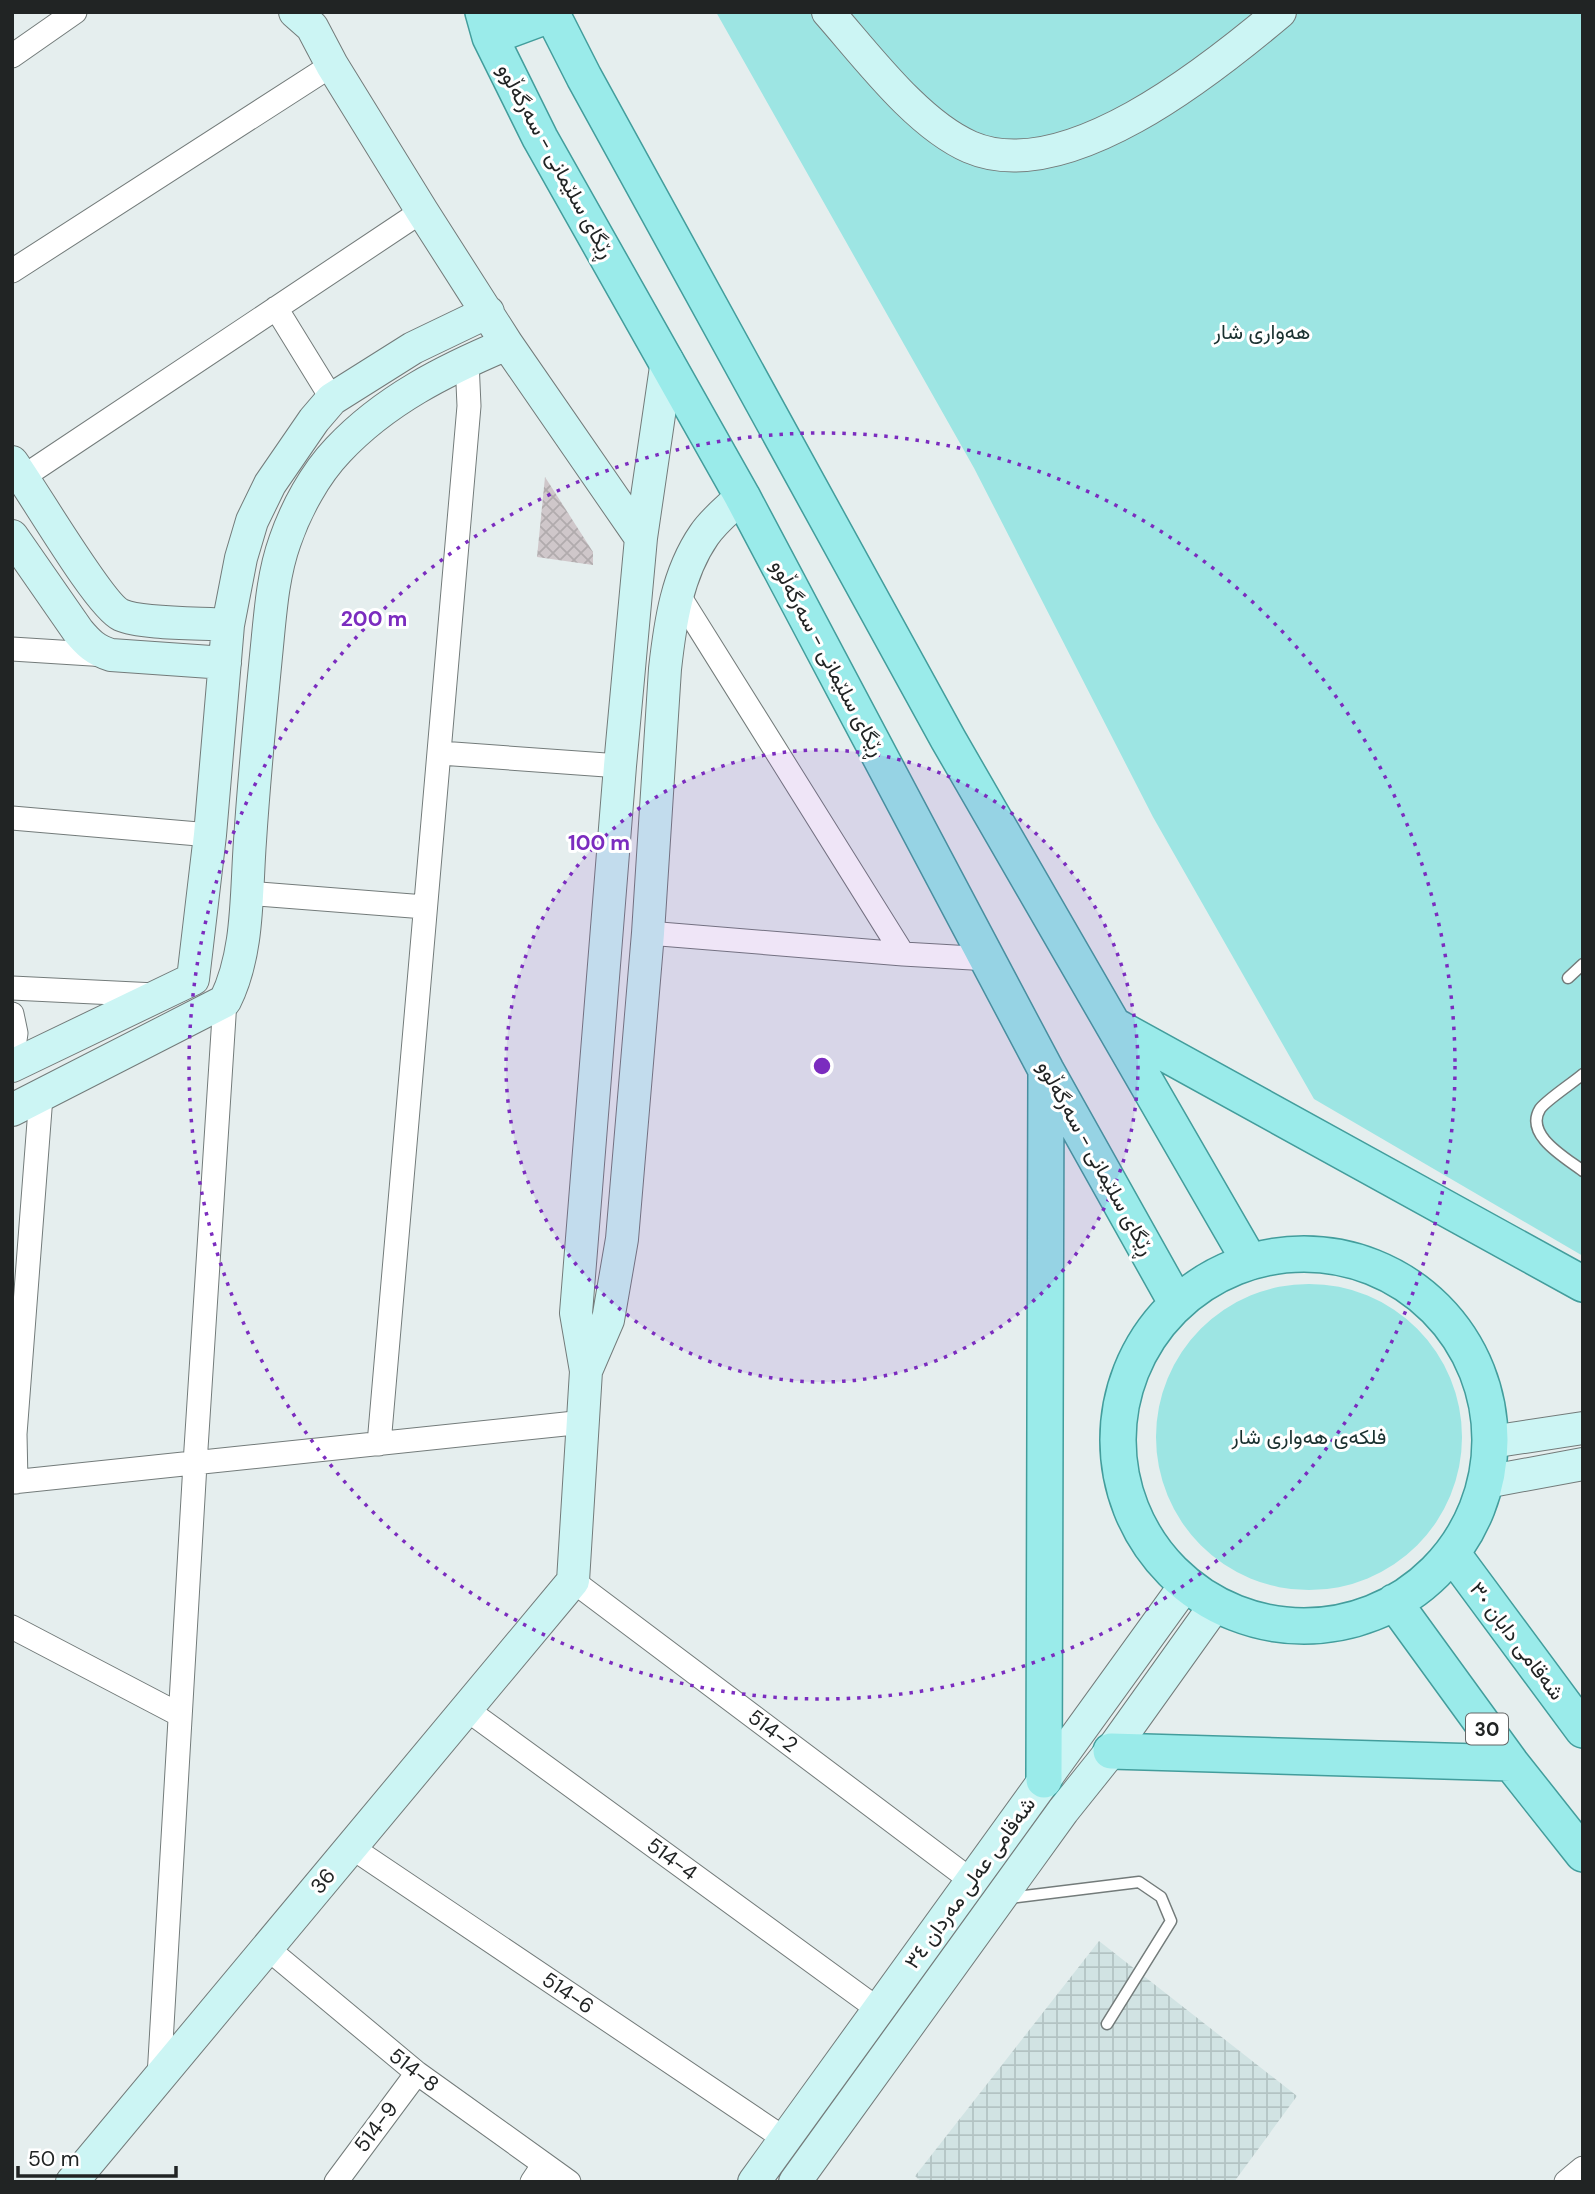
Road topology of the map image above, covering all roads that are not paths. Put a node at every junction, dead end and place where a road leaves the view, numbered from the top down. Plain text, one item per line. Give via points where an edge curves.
1 (75, 12) edge
2 (295, 12) edge
3 (828, 12) edge
4 (1279, 12) edge
5 (551, 13) edge
6 (486, 25) edge
7 (12, 55) edge
8 (332, 65) junction
9 (422, 211) junction
10 (12, 271) edge
11 (276, 309) junction
12 (488, 312) junction
13 (448, 330) junction
14 (508, 344) junction
15 (667, 360) junction
16 (467, 361) junction
17 (332, 399) junction
18 (18, 470) edge
19 (742, 496) junction
20 (12, 536) edge
21 (642, 538) junction
22 (678, 594) junction
23 (214, 624) junction
24 (12, 649) edge
25 (111, 655) junction
26 (210, 662) junction
27 (440, 753) junction
28 (620, 766) junction
29 (12, 818) edge
30 (210, 835) junction
31 (246, 893) junction
32 (425, 907) junction
33 (648, 933) junction
34 (903, 954) junction
35 (989, 959) junction
36 (1583, 964) edge
37 (1568, 978) dead end
38 (12, 988) edge
39 (158, 995) junction
40 (225, 1002) junction
41 (12, 1014) edge
42 (1115, 1026) junction
43 (12, 1061) edge
44 (12, 1066) edge
45 (1046, 1070) junction
46 (1583, 1074) edge
47 (41, 1096) junction
48 (12, 1110) edge
49 (1583, 1171) edge
50 (1250, 1262) junction
51 (1583, 1284) edge
52 (1177, 1304) junction
53 (586, 1371) junction
54 (584, 1422) junction
55 (1583, 1428) edge
56 (1490, 1443) junction
57 (379, 1444) junction
58 (195, 1464) junction
59 (1583, 1464) edge
60 (14, 1482) edge
61 (1486, 1482) junction
62 (1452, 1553) junction
63 (573, 1581) junction
64 (1186, 1584) junction
65 (1394, 1602) junction
66 (1216, 1604) junction
67 (12, 1627) edge
68 (466, 1709) junction
69 (180, 1715) junction
70 (1581, 1719) edge
71 (1111, 1751) junction
72 (1511, 1763) junction
73 (1044, 1780) junction
74 (351, 1847) junction
75 (1583, 1854) edge
76 (972, 1881) junction
77 (1000, 1899) junction
78 (267, 1948) junction
79 (878, 2010) junction
80 (1107, 2024) dead end
81 (417, 2073) junction
82 (159, 2077) junction
83 (785, 2139) junction
84 (1583, 2168) edge
85 (538, 2173) edge
86 (72, 2182) edge
87 (335, 2182) edge
88 (569, 2182) edge
89 (754, 2182) edge
90 (795, 2182) edge
91 (1566, 2182) edge

1 - 7 street
2 - 8 street via 312,27
3 - 4 street via 935,125 970,147 1022,156 1069,147 1123,123 1232,51
5 - 6 main road
5 - 42 main road via 948,739
6 - 15 main road, ڕێگای سلێمانی - سەرگەڵوو via 540,138
8 - 9 street
8 - 10 street
9 - 11 street
9 - 12 street
11 - 17 street
11 - 18 street
12 - 13 street
12 - 14 street
13 - 16 street
13 - 17 street
14 - 16 street
14 - 21 street
15 - 19 main road, ڕێگای سلێمانی - سەرگەڵوو
15 - 21 street
16 - 27 street via 468,406
16 - 31 street via 398,398 337,451 309,489 285,542 270,614
17 - 23 street via 270,484
18 - 23 street via 99,592 119,614
19 - 22 street via 705,533
19 - 35 main road, ڕێگای سلێمانی - سەرگەڵوو
20 - 25 street via 89,645
21 - 28 street
22 - 33 street via 665,669
22 - 34 street
23 - 26 street
24 - 25 street
25 - 26 street
26 - 30 street
27 - 28 street
27 - 32 street
28 - 53 street via 576,1313
29 - 30 street
30 - 39 street via 193,979
31 - 32 street
31 - 40 street via 240,964
32 - 57 street
33 - 34 street
33 - 53 street via 622,1239 608,1320
34 - 35 street
35 - 45 main road, ڕێگای سلێمانی - سەرگەڵوو
36 - 37 lane
38 - 39 street
39 - 40 street
39 - 44 street
40 - 47 street
40 - 58 street
41 - 43 street via 16,1033
42 - 50 main road
42 - 51 main road
45 - 52 main road, ڕێگای سلێمانی - سەرگەڵوو
45 - 73 main road
46 - 49 lane via 1540,1109 1537,1124 1544,1141
47 - 48 street
47 - 60 street
50 - 52 main road via 1211,1279
50 - 56 main road via 1307,1254 1336,1257 1365,1264 1416,1291 1438,1310 1472,1358 1489,1413
52 - 64 main road via 1139,1354 1122,1404 1118,1446 1122,1478 1145,1536
53 - 54 street
54 - 57 street
54 - 63 street
55 - 56 street
56 - 61 main road
57 - 58 street
58 - 60 street
58 - 69 street
59 - 61 street
61 - 62 main road
62 - 65 main road via 1415,1589
62 - 70 main road, شەقامی دابان ٣٠
63 - 68 street, 36
63 - 76 street, 514-2
64 - 66 main road
64 - 73 street, شەقامی عەلی مەردان ٣٤
65 - 66 main road via 1366,1615 1305,1626 1274,1623
65 - 72 main road, 30
66 - 71 street, شەقامی عەلی مەردان ٣٤
67 - 69 street
68 - 74 street, 36
68 - 79 street, 514-4
69 - 82 street
71 - 72 main road
71 - 77 street, شەقامی عەلی مەردان ٣٤
72 - 75 main road, 30
73 - 76 street, شەقامی عەلی مەردان ٣٤
74 - 78 street, 36
74 - 83 street, 514-6
76 - 79 street, شەقامی عەلی مەردان ٣٤
77 - 80 lane via 1139,1882 1161,1897 1171,1921
77 - 90 street, شەقامی عەلی مەردان ٣٤
78 - 81 street, 514-8
78 - 82 street, 36
79 - 83 street, شەقامی عەلی مەردان ٣٤
81 - 85 street, 514-8
81 - 87 street, 514-9
82 - 86 street, 36
83 - 89 street, شەقامی عەلی مەردان ٣٤
84 - 91 street
85 - 88 street, 514-8

